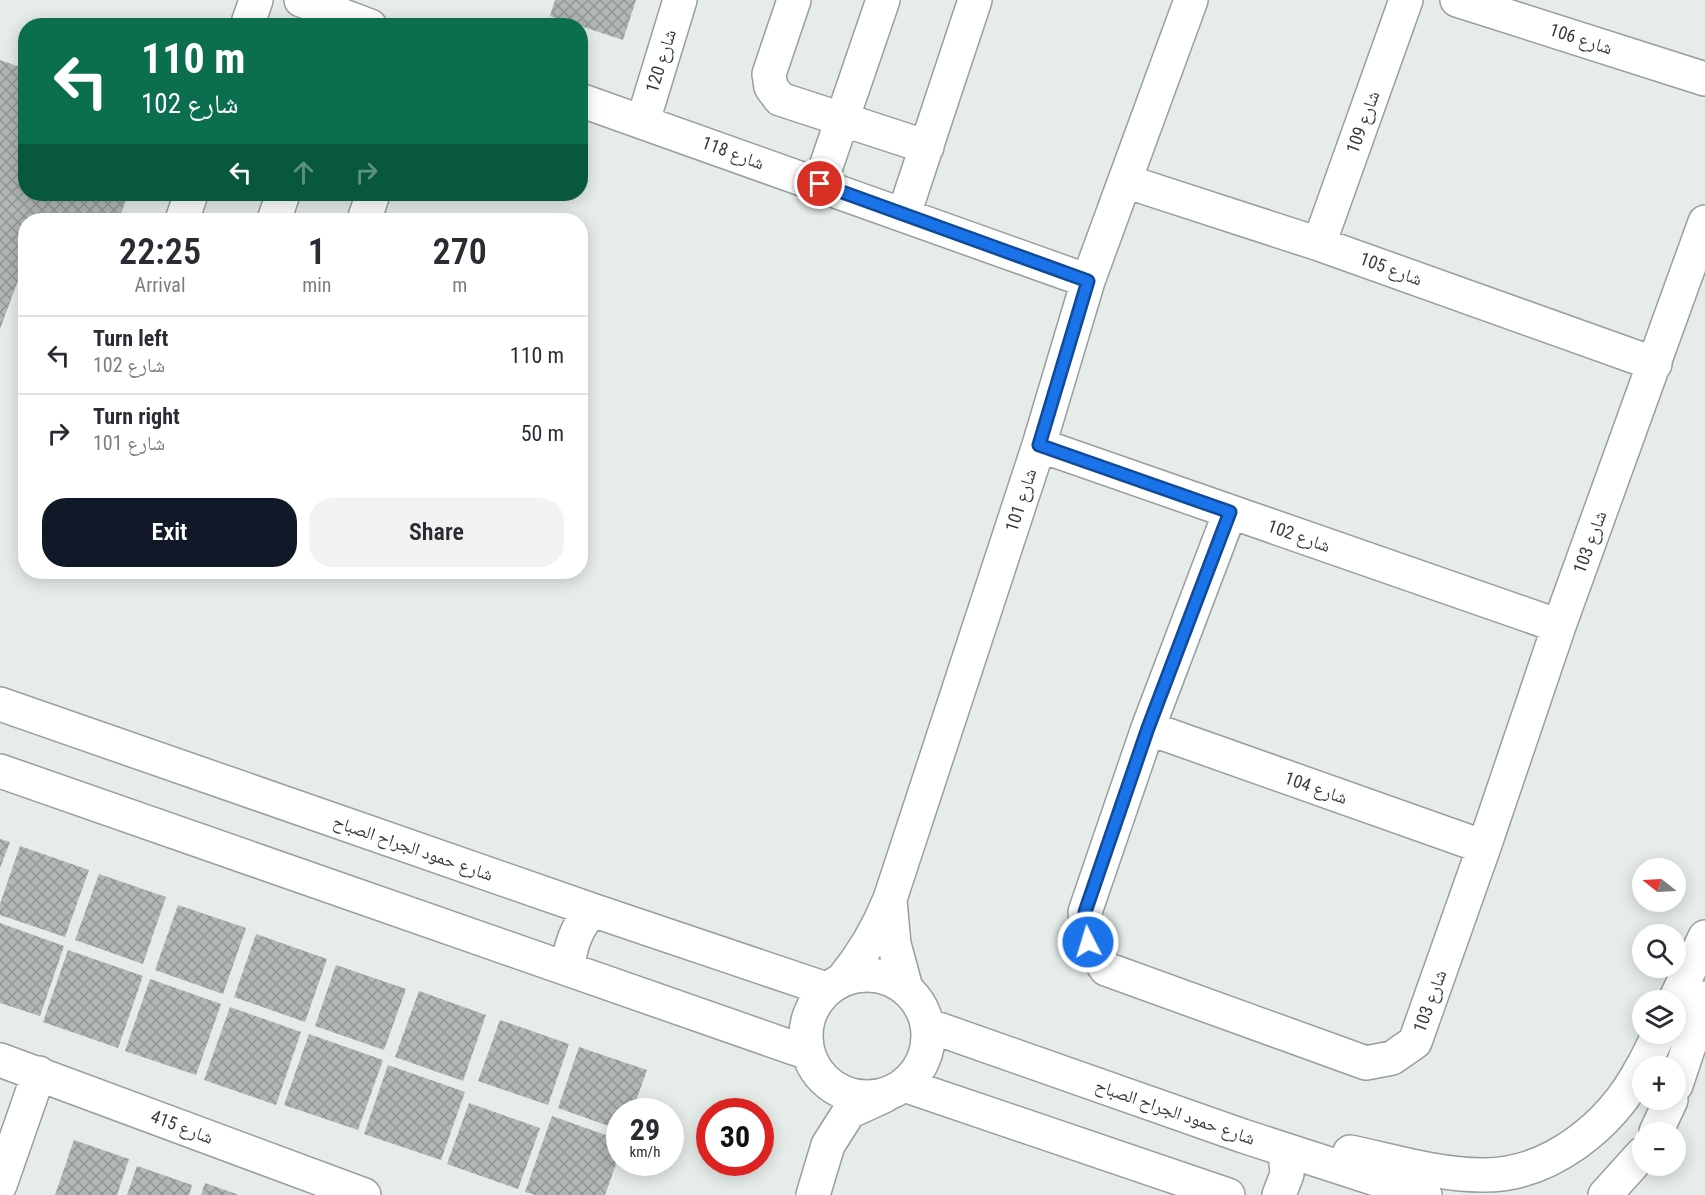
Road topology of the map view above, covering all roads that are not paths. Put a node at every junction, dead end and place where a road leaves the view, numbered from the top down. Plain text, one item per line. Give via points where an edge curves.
1 (256, 0) edge
2 (301, 0) edge
3 (681, 0) edge
4 (794, 0) edge
5 (883, 0) edge
6 (975, 0) edge
7 (1191, 0) edge
8 (1406, 0) edge
9 (1457, 0) edge
10 (250, 18) edge
11 (342, 18) edge
12 (1705, 79) edge
13 (588, 103) edge
14 (841, 119) junction
15 (642, 121) junction
16 (927, 147) junction
17 (1125, 181) junction
18 (820, 184) junction
19 (904, 214) junction
20 (1705, 222) edge
21 (1319, 244) junction
22 (1088, 281) junction
23 (1655, 364) junction
24 (1039, 445) junction
25 (1230, 512) junction
26 (1559, 626) junction
27 (0, 704) edge
28 (1148, 728) junction
29 (0, 771) edge
30 (1484, 847) junction
31 (890, 899) junction
32 (592, 910) junction
33 (1705, 937) edge
34 (568, 969) junction
35 (834, 985) junction
36 (906, 988) junction
37 (1679, 990) edge
38 (1705, 998) edge
39 (927, 1025) junction
40 (1686, 1056) edge
41 (0, 1059) edge
42 (813, 1064) junction
43 (39, 1073) junction
44 (1632, 1084) edge
45 (895, 1090) junction
46 (1243, 1136) junction
47 (828, 1145) junction
48 (1285, 1150) junction
49 (1632, 1165) edge
50 (301, 1184) edge
51 (0, 1185) edge
52 (364, 1195) edge
53 (813, 1195) edge
54 (1227, 1195) edge
55 (1279, 1195) edge
56 (1425, 1195) edge
57 (1605, 1195) edge
58 (1622, 1195) edge
59 (1641, 1195) edge

1 - 10 street
2 - 11 street
3 - 15 street, شارع 120
4 - 14 street via 769,74 771,87 780,99
5 - 14 street
6 - 16 street
7 - 17 street, شارع 101
8 - 21 street, شارع 109
9 - 12 street, شارع 106
13 - 15 street, شارع 118
14 - 16 street
14 - 18 street
15 - 18 street, شارع 118
16 - 19 street
17 - 21 street, شارع 105
17 - 22 street, شارع 101
18 - 19 street, شارع 118
19 - 22 street, شارع 118
20 - 23 street, شارع 103
21 - 23 street, شارع 105
22 - 24 street, شارع 101
23 - 26 street, شارع 103
24 - 25 street, شارع 102
24 - 31 street, شارع 101
25 - 26 street, شارع 102
25 - 28 street, شارع 103
26 - 30 street, شارع 103
27 - 32 street, شارع حمود الجراح الصباح
28 - 30 street, شارع 104
28 - 30 street, شارع 103 via 1085,912 1088,942 1106,969 1366,1064 1392,1058 1415,1042
29 - 34 street
31 - 35 street, شارع 101 via 857,962
31 - 36 street, شارع 101 via 894,944
32 - 34 street via 574,937
32 - 35 street, شارع حمود الجراح الصباح
33 - 37 street
34 - 42 street
35 - 36 street via 864,974 886,978
35 - 42 street via 815,1003 808,1018 805,1036
36 - 39 street via 920,1005
38 - 40 street
39 - 45 street via 924,1058 916,1072
39 - 46 street, شارع حمود الجراح الصباح
41 - 43 street, شارع 415
42 - 45 street via 838,1091 862,1098
42 - 47 street
43 - 50 street, شارع 415
43 - 51 street
44 - 46 street via 1599,1125 1574,1146 1515,1171 1483,1175 1451,1172 1332,1148
45 - 47 street via 849,1112
45 - 54 street
46 - 48 street, شارع حمود الجراح الصباح
47 - 53 street
48 - 55 street via 1287,1174
48 - 56 street, شارع حمود الجراح الصباح
49 - 57 street
50 - 52 street, شارع 415
58 - 59 street

